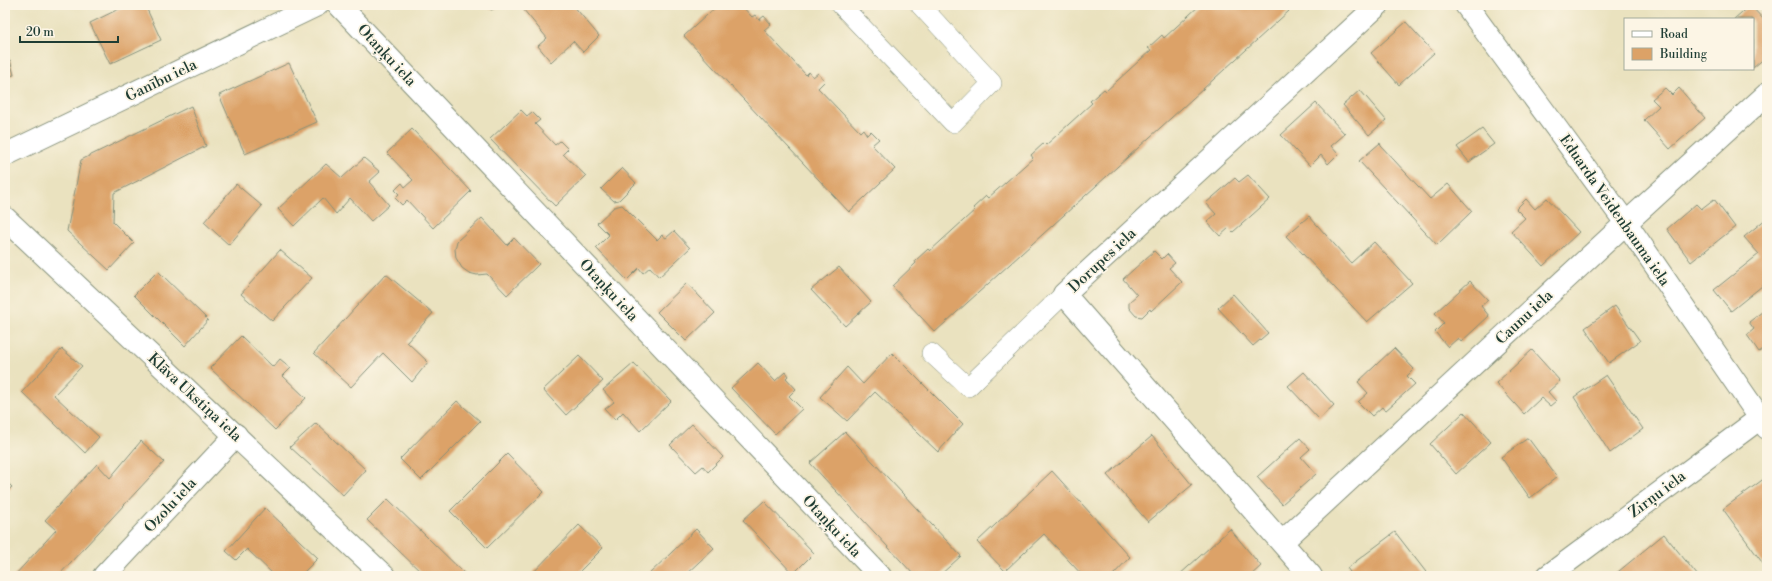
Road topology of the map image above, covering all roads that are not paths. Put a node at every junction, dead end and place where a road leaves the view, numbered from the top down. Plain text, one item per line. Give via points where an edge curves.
1 (317, 5) edge
2 (339, 5) edge
3 (841, 5) edge
4 (920, 5) edge
5 (1378, 5) edge
6 (1466, 5) edge
7 (1767, 94) edge
8 (5, 155) edge
9 (5, 218) edge
10 (1626, 223) junction
11 (1064, 294) junction
12 (931, 353) dead end
13 (1764, 420) edge
14 (236, 435) junction
15 (1282, 542) junction
16 (104, 576) edge
17 (384, 576) edge
18 (880, 576) edge
19 (1311, 576) edge
20 (1548, 576) edge

1 - 8 main road, Ganību iela
2 - 18 main road, Otaņķu iela
3 - 4 lane via 953,123 992,83
5 - 11 main road, Dorupes iela
6 - 10 main road, Eduarda Veidenbauma iela
7 - 10 main road, Caunu iela
9 - 14 main road, Klāva Ukstiņa iela
10 - 13 main road, Eduarda Veidenbauma iela
10 - 15 main road, Caunu iela
11 - 12 lane via 968,387
11 - 15 main road, Dorupes iela
13 - 20 main road, Zirņu iela
14 - 16 main road, Ozolu iela
14 - 17 main road, Klāva Ukstiņa iela
15 - 19 main road, Dorupes iela

